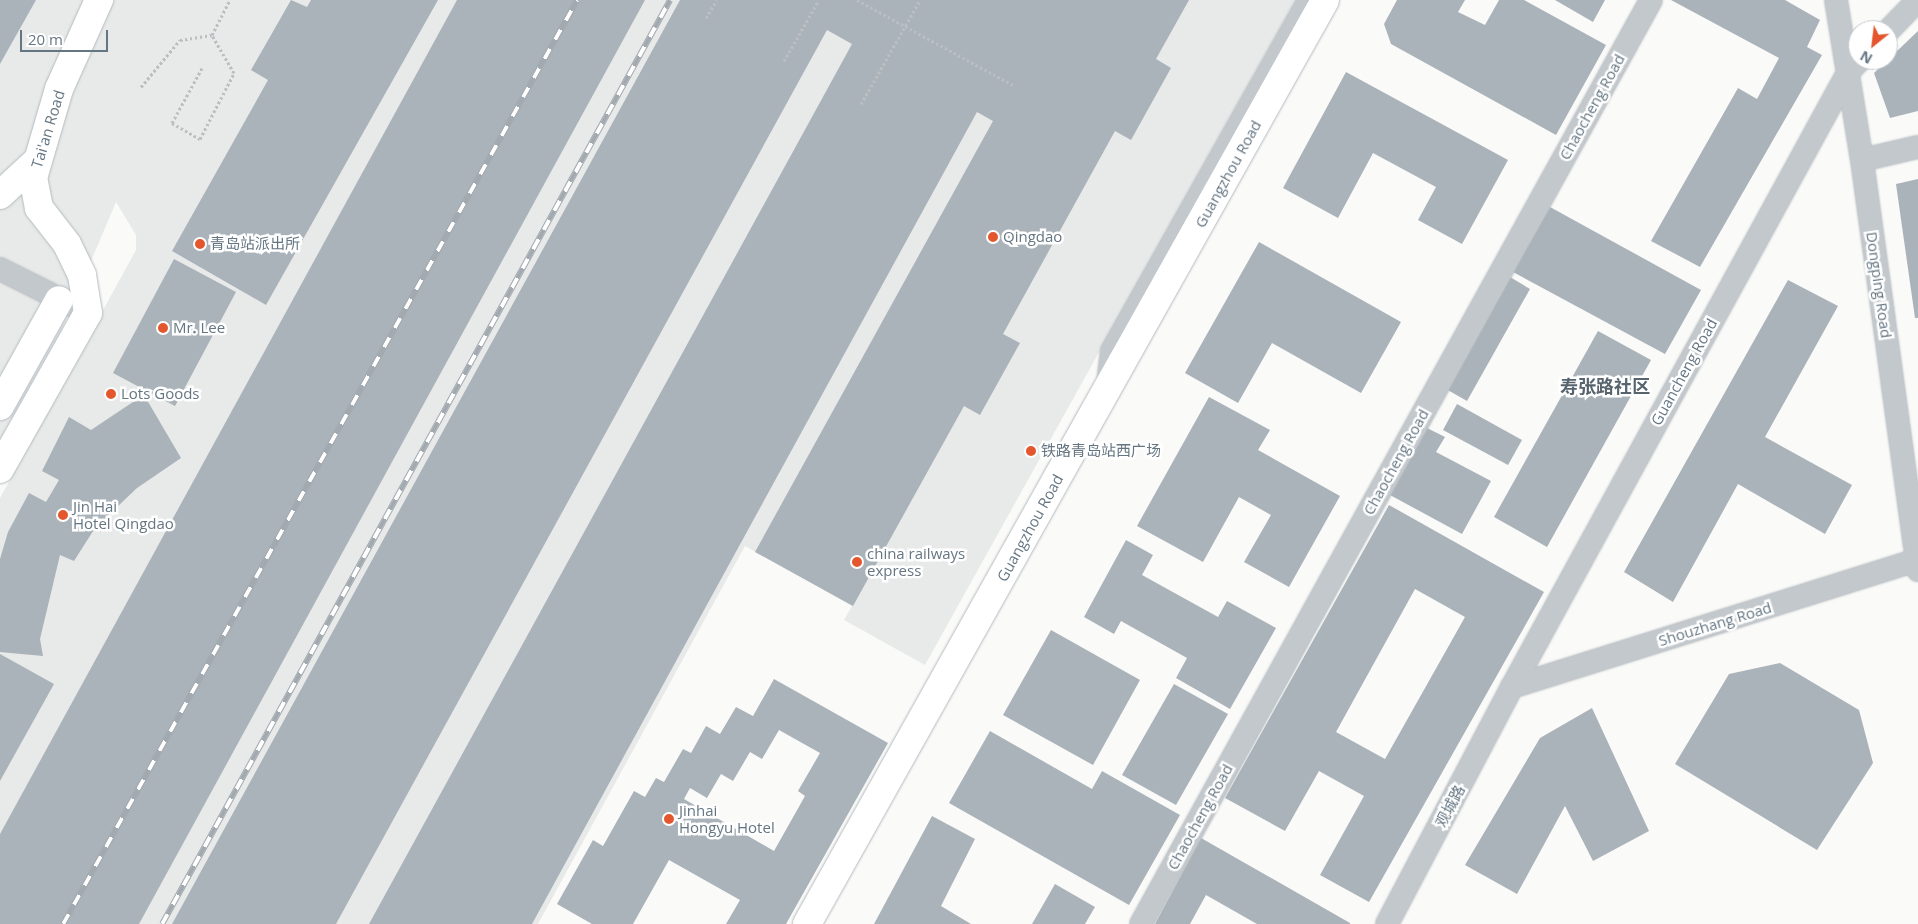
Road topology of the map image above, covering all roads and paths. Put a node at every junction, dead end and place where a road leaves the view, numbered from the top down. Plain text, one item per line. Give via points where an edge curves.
1 (99, 0) edge
2 (230, 0) edge
3 (717, 0) edge
4 (818, 0) edge
5 (857, 0) edge
6 (920, 0) edge
7 (1302, 0) edge
8 (1325, 0) edge
9 (1651, 0) edge
10 (1836, 0) edge
11 (1918, 0) edge
12 (706, 18) dead end
13 (1898, 21) edge
14 (905, 26) junction
15 (212, 35) junction
16 (1848, 44) edge
17 (784, 61) dead end
18 (202, 68) dead end
19 (1852, 70) edge
20 (1854, 70) edge
21 (1013, 85) dead end
22 (141, 87) dead end
23 (861, 104) dead end
24 (1918, 147) edge
25 (1862, 160) junction
26 (37, 161) junction
27 (0, 195) edge
28 (0, 269) edge
29 (59, 300) junction
30 (88, 313) junction
31 (1100, 403) junction
32 (0, 406) edge
33 (0, 469) edge
34 (1918, 563) edge
35 (1512, 687) junction
36 (807, 924) edge
37 (1141, 924) edge
38 (1388, 924) edge

1 - 26 street, Tai'an Road via 59,89
2 - 15 path
3 - 12 path
4 - 17 path
5 - 14 path
6 - 14 path
7 - 31 lane via 1106,349
8 - 31 street, Guangzhou Road
9 - 37 street, Chaocheng Road
10 - 16 street, Dongping Road
11 - 13 street
14 - 21 path
14 - 23 path
15 - 18 path via 234,73 200,139 172,123
15 - 22 path via 180,40
19 - 35 street, Guancheng Road
20 - 25 street, Dongping Road
24 - 25 street
25 - 34 street, Dongping Road
26 - 27 street
26 - 30 street, Tai'an Road via 33,178 39,208 67,244 82,274
28 - 29 street
29 - 30 street
29 - 32 street
30 - 33 street
31 - 36 street, Guangzhou Road
34 - 35 street, Shouzhang Road
35 - 38 street, 观城路

